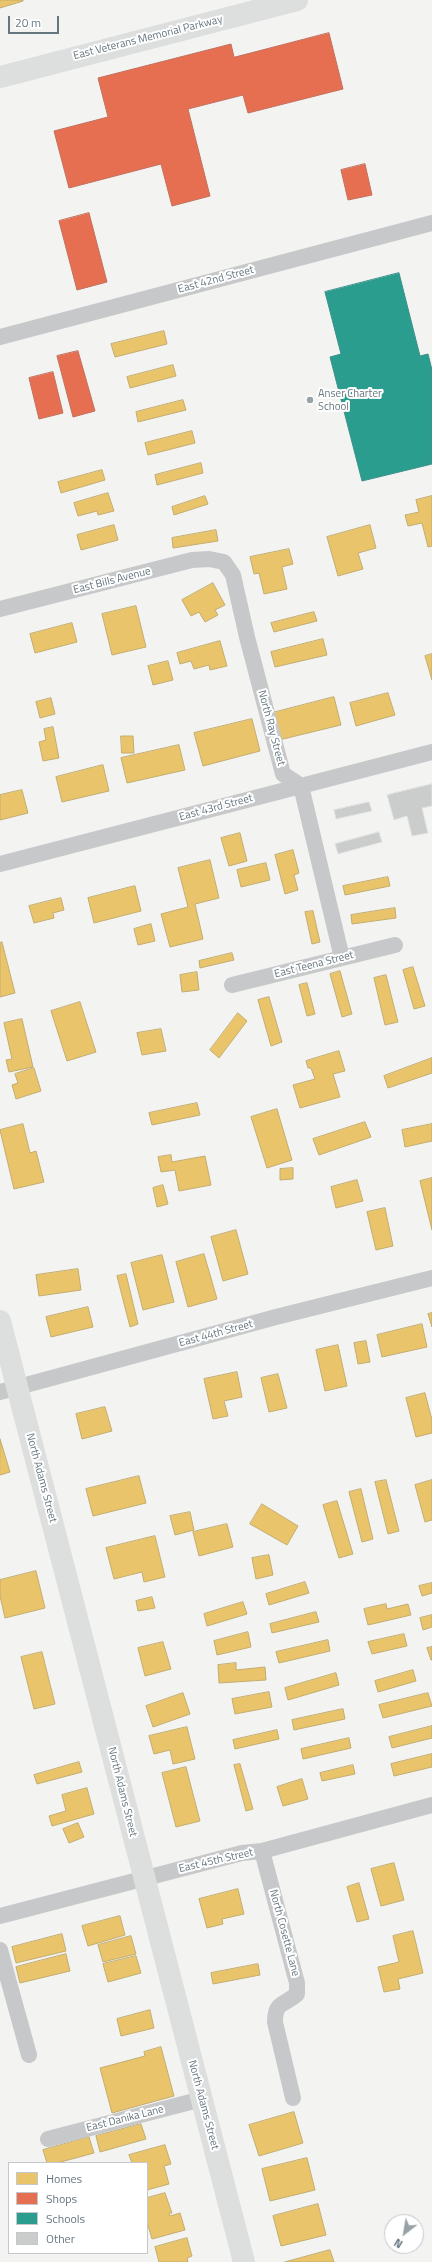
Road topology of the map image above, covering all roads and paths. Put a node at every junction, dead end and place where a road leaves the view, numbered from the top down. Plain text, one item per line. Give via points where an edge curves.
1 (297, 0) edge
2 (0, 77) edge
3 (432, 223) edge
4 (0, 337) edge
5 (224, 562) joint
6 (0, 609) edge
7 (432, 752) edge
8 (301, 786) junction
9 (0, 864) edge
10 (395, 945) dead end
11 (342, 958) junction
12 (232, 985) dead end
13 (432, 1278) edge
14 (0, 1321) edge
15 (9, 1390) edge
16 (432, 1804) edge
17 (262, 1851) junction
18 (144, 1878) junction
19 (0, 1916) edge
20 (0, 1950) edge
21 (29, 2055) dead end
22 (293, 2098) dead end
23 (202, 2099) junction
24 (48, 2138) dead end
25 (244, 2262) edge

1 - 2 street, East Veterans Memorial Parkway
3 - 4 street, East 42nd Street
5 - 6 street, East Bills Avenue via 209,559 192,560
5 - 8 street, North Ray Street via 233,575 283,774
7 - 8 street, East 43rd Street
8 - 9 street, East 43rd Street
8 - 11 street
10 - 11 street, East Teena Street
11 - 12 street, East Teena Street
13 - 15 street, East 44th Street via 276,1317
14 - 15 street, North Adams Street
15 - 18 street, North Adams Street
16 - 17 street, East 45th Street
17 - 18 street, East 45th Street via 242,1853
17 - 22 street, North Cosette Lane via 297,1983 297,1994 289,2001 280,2003 275,2011 275,2022
18 - 19 street, East 45th Street
18 - 23 street, North Adams Street
20 - 21 street
23 - 24 street, East Danika Lane
23 - 25 street, North Adams Street

